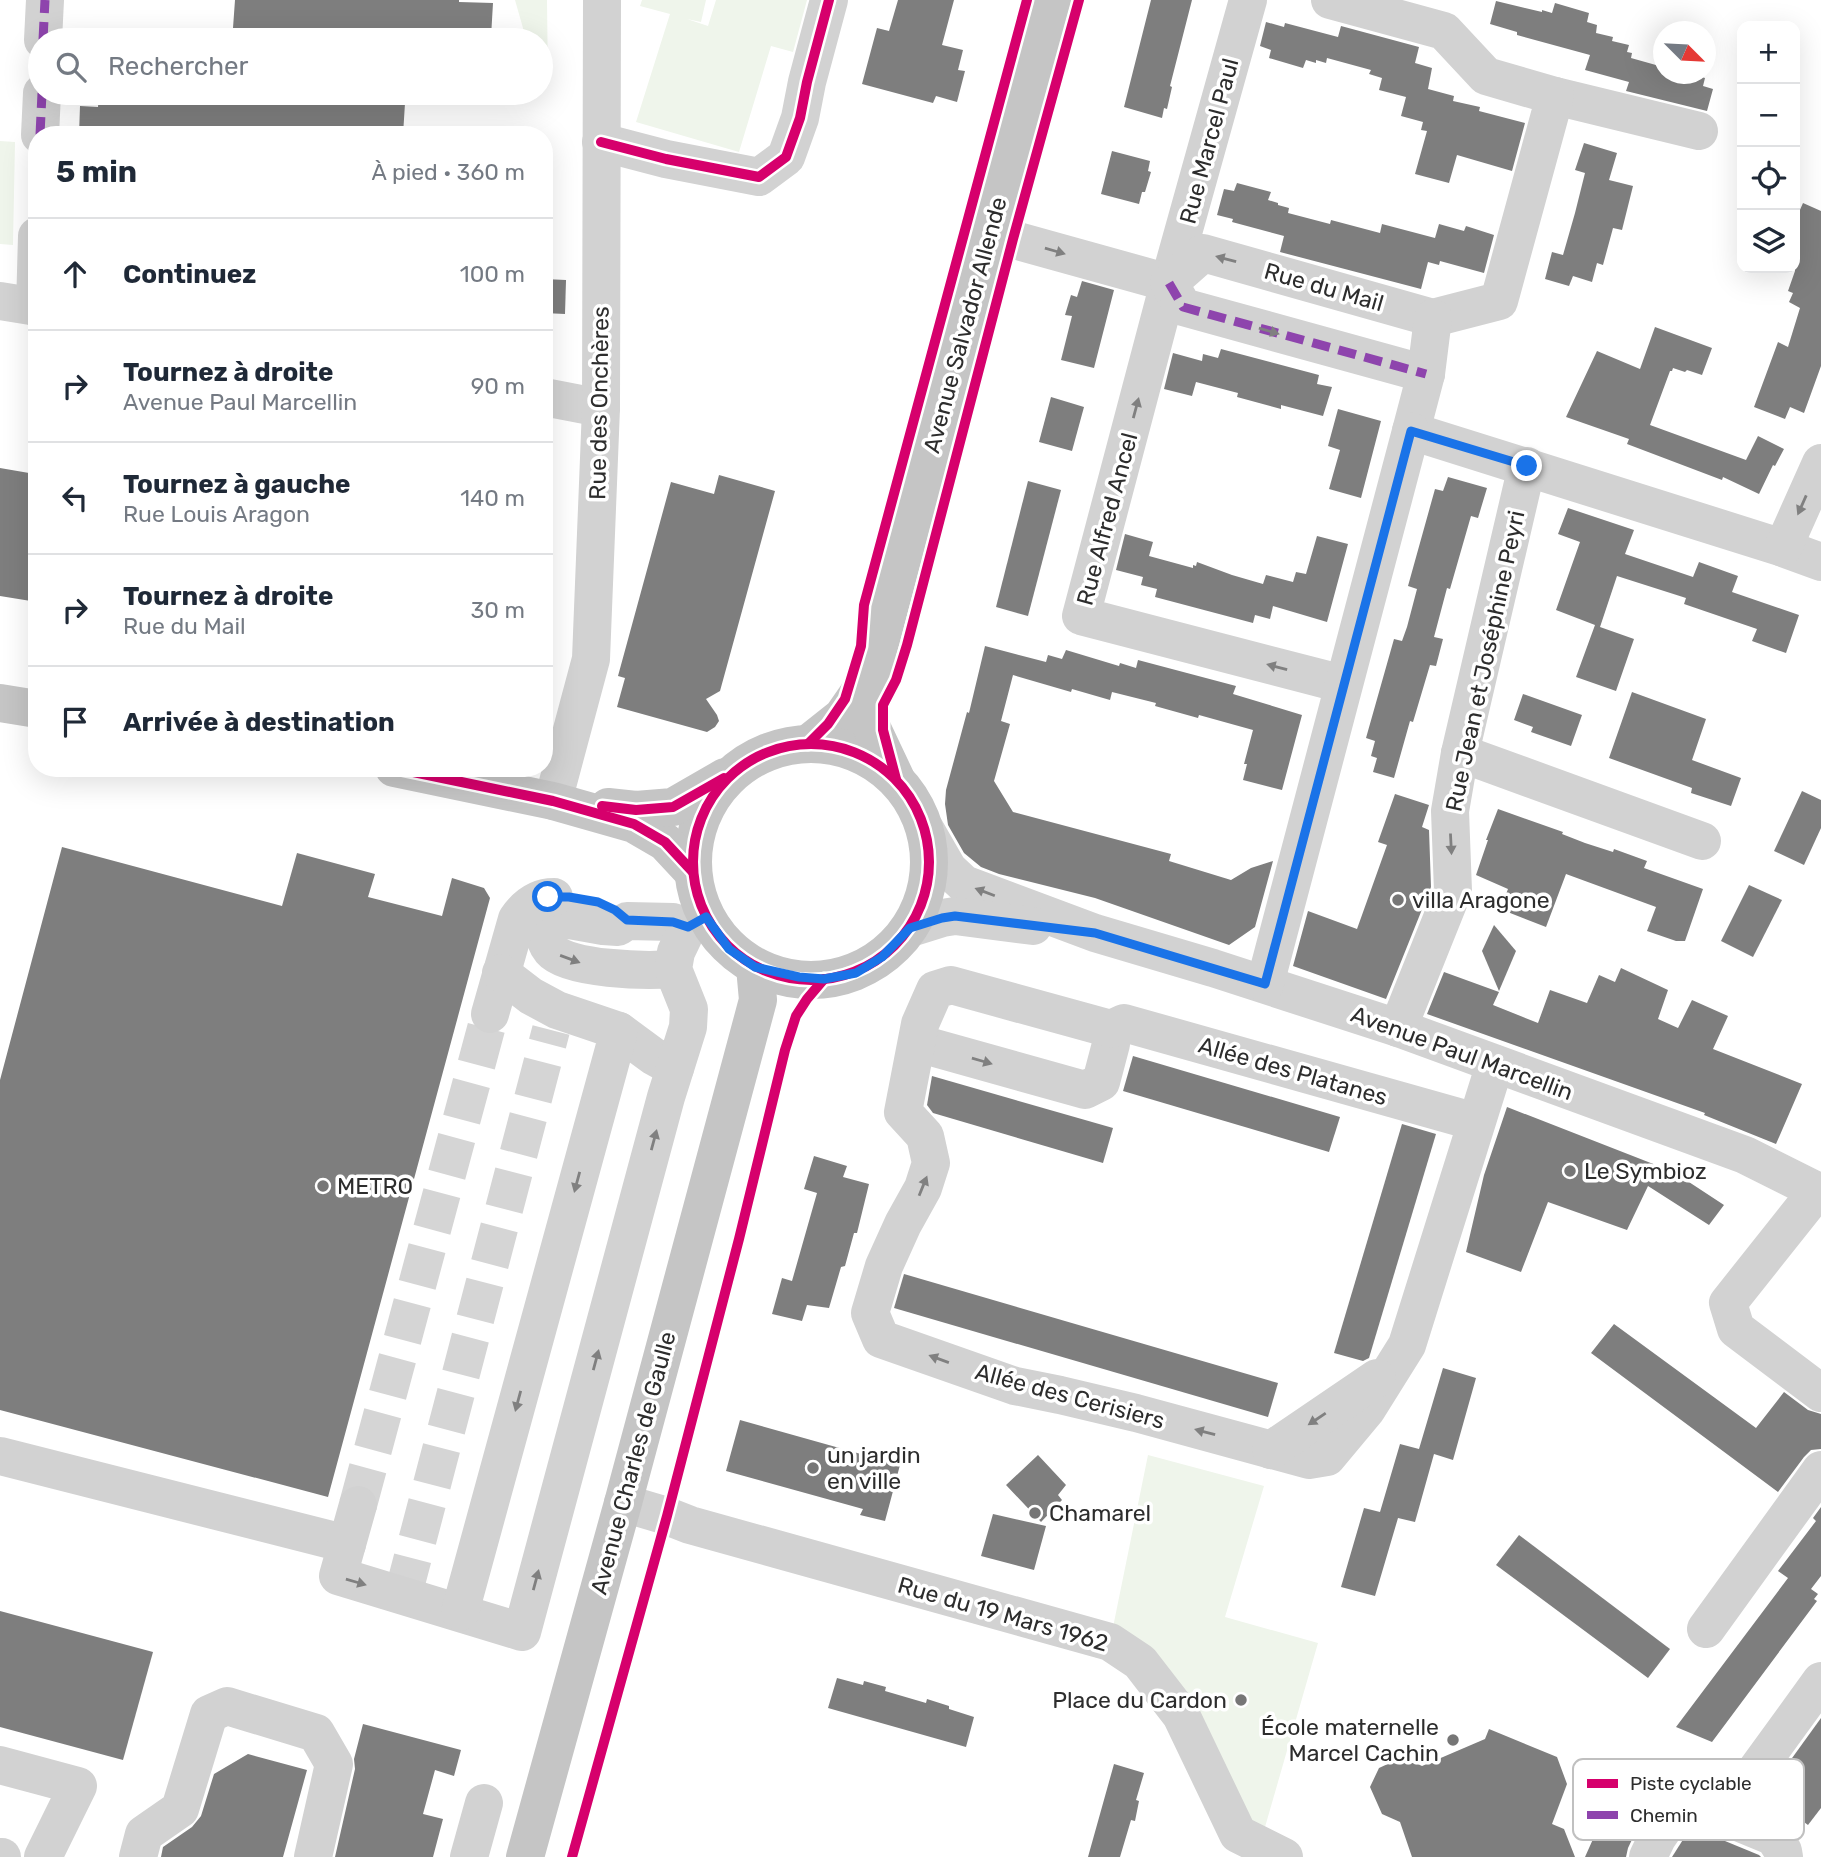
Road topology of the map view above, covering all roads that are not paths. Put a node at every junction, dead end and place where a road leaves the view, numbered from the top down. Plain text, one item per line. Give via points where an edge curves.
1 (45, 0) edge
2 (601, 0) edge
3 (829, 0) edge
4 (1052, 0) edge
5 (1248, 0) edge
6 (1330, 0) edge
7 (44, 28) edge
8 (1555, 96) junction
9 (41, 105) edge
10 (40, 126) edge
11 (1699, 131) dead end
12 (601, 142) junction
13 (989, 233) junction
14 (1169, 283) junction
15 (28, 284) edge
16 (24, 305) edge
17 (1433, 318) junction
18 (1426, 374) junction
19 (553, 399) edge
20 (601, 408) junction
21 (1411, 431) junction
22 (1821, 463) edge
23 (1527, 466) junction
24 (1783, 548) junction
25 (1821, 562) edge
26 (878, 650) junction
27 (1343, 684) junction
28 (0, 703) edge
29 (28, 708) edge
30 (808, 744) junction
31 (1460, 753) junction
32 (736, 771) junction
33 (437, 777) edge
34 (896, 779) junction
35 (553, 801) junction
36 (925, 829) junction
37 (1702, 841) dead end
38 (693, 872) junction
39 (552, 906) junction
40 (697, 922) junction
41 (910, 928) junction
42 (1095, 933) junction
43 (755, 967) junction
44 (673, 970) junction
45 (501, 973) junction
46 (799, 977) junction
47 (1265, 984) junction
48 (490, 1014) tunnel mouth
49 (1398, 1028) junction
50 (1111, 1029) junction
51 (619, 1031) junction
52 (914, 1051) junction
53 (1494, 1064) junction
54 (675, 1068) junction
55 (739, 1068) junction
56 (1476, 1122) junction
57 (1819, 1192) edge
58 (1394, 1367) junction
59 (1821, 1393) edge
60 (1271, 1450) junction
61 (0, 1456) edge
62 (1821, 1469) edge
63 (623, 1503) junction
64 (358, 1506) tunnel mouth
65 (347, 1544) junction
66 (460, 1612) junction
67 (1706, 1629) dead end
68 (1821, 1681) edge
69 (1764, 1759) edge
70 (0, 1765) edge
71 (484, 1802) dead end
72 (1656, 1840) edge
73 (1776, 1840) edge
74 (43, 1857) edge
75 (138, 1857) edge
76 (313, 1857) edge
77 (469, 1857) edge
78 (525, 1857) edge
79 (1284, 1857) edge
80 (1648, 1857) edge
81 (1784, 1857) edge

1 - 7 street
2 - 12 street, Rue des Onchères
3 - 12 street via 786,157 760,177
4 - 13 main road, Avenue Salvador Allende
5 - 14 street, Rue Marcel Paul
6 - 8 street via 1444,31 1486,76
8 - 11 street
8 - 17 street via 1499,301
9 - 10 street
12 - 20 street, Rue des Onchères
13 -> 14 street
13 - 26 main road, Avenue Salvador Allende
17 -> 14 street, Rue du Mail via 1203,253
14 -> 18 street via 1183,307
27 -> 14 street, Rue Alfred Ancel via 1081,616
15 - 16 street
17 - 18 street
18 - 21 street
19 - 20 street
20 - 35 street, Rue des Onchères via 591,659
21 - 23 street
21 - 27 street
22 -> 24 street
23 - 24 street
23 - 31 street, Rue Jean et Joséphine Peyri
24 - 25 street
26 - 30 main road, Avenue Salvador Allende via 842,717
26 - 34 main road, Avenue Salvador Allende via 872,726
27 - 47 street
28 - 29 main road
30 - 32 main road via 770,751
30 - 34 main road via 840,747 870,759
31 - 37 street
31 -> 49 street, Rue Jean et Joséphine Peyri via 1450,811 1453,891
32 - 35 main road via 673,807 636,810
32 - 38 main road via 711,799 696,834
33 - 35 main road
34 - 36 main road via 914,803
35 - 38 main road via 634,824 665,842
36 - 41 main road via 928,881
42 -> 36 street, Avenue Paul Marcellin via 964,884 948,869
38 - 40 main road
39 - 40 street via 603,926 618,927 627,920
39 -> 44 street via 542,925 551,951 571,961 615,969
39 - 45 street via 548,897 521,912
40 - 43 main road
40 - 44 street via 676,952
41 - 42 street, Avenue Paul Marcellin via 955,916
41 - 46 main road via 882,957 856,973 824,979
42 - 47 street, Avenue Paul Marcellin
43 - 46 main road
43 - 55 main road, Avenue Charles de Gaulle via 758,1000
44 - 54 street via 689,1009
45 - 48 street
45 - 51 street via 554,1020
46 - 55 main road, Avenue Charles de Gaulle
47 - 49 street, Avenue Paul Marcellin
49 - 53 street, Avenue Paul Marcellin
50 - 52 street, Allée des Platanes via 951,985 935,990
52 -> 50 street via 1085,1090 1101,1082
50 - 56 street, Allée des Platanes via 1124,1023
51 - 54 street
51 -> 66 street
60 -> 52 street, Allée des Cerisiers via 1136,1413 1015,1387 881,1339 870,1313 873,1301 931,1163 925,1136 903,1112
53 - 56 street, Allée des Cerisiers
53 - 57 street, Avenue Paul Marcellin via 1745,1155
66 -> 54 street via 522,1632
55 - 63 main road, Avenue Charles de Gaulle
56 - 58 street, Allée des Cerisiers via 1407,1345
57 - 59 street via 1728,1303 1736,1329
58 -> 60 street
58 - 60 street, Allée des Cerisiers via 1327,1457 1309,1466
61 - 65 street
62 - 67 street
63 - 78 main road, Avenue Charles de Gaulle
63 - 79 street, Rue du 19 Mars 1962 via 1110,1642 1140,1662 1181,1716 1238,1834
64 - 65 street
65 -> 66 street via 338,1576
68 - 69 street
70 - 74 street via 78,1786
71 - 77 street
72 - 80 street
73 - 81 street
75 - 76 street via 144,1834 180,1809 209,1714 227,1706 316,1733 334,1764

